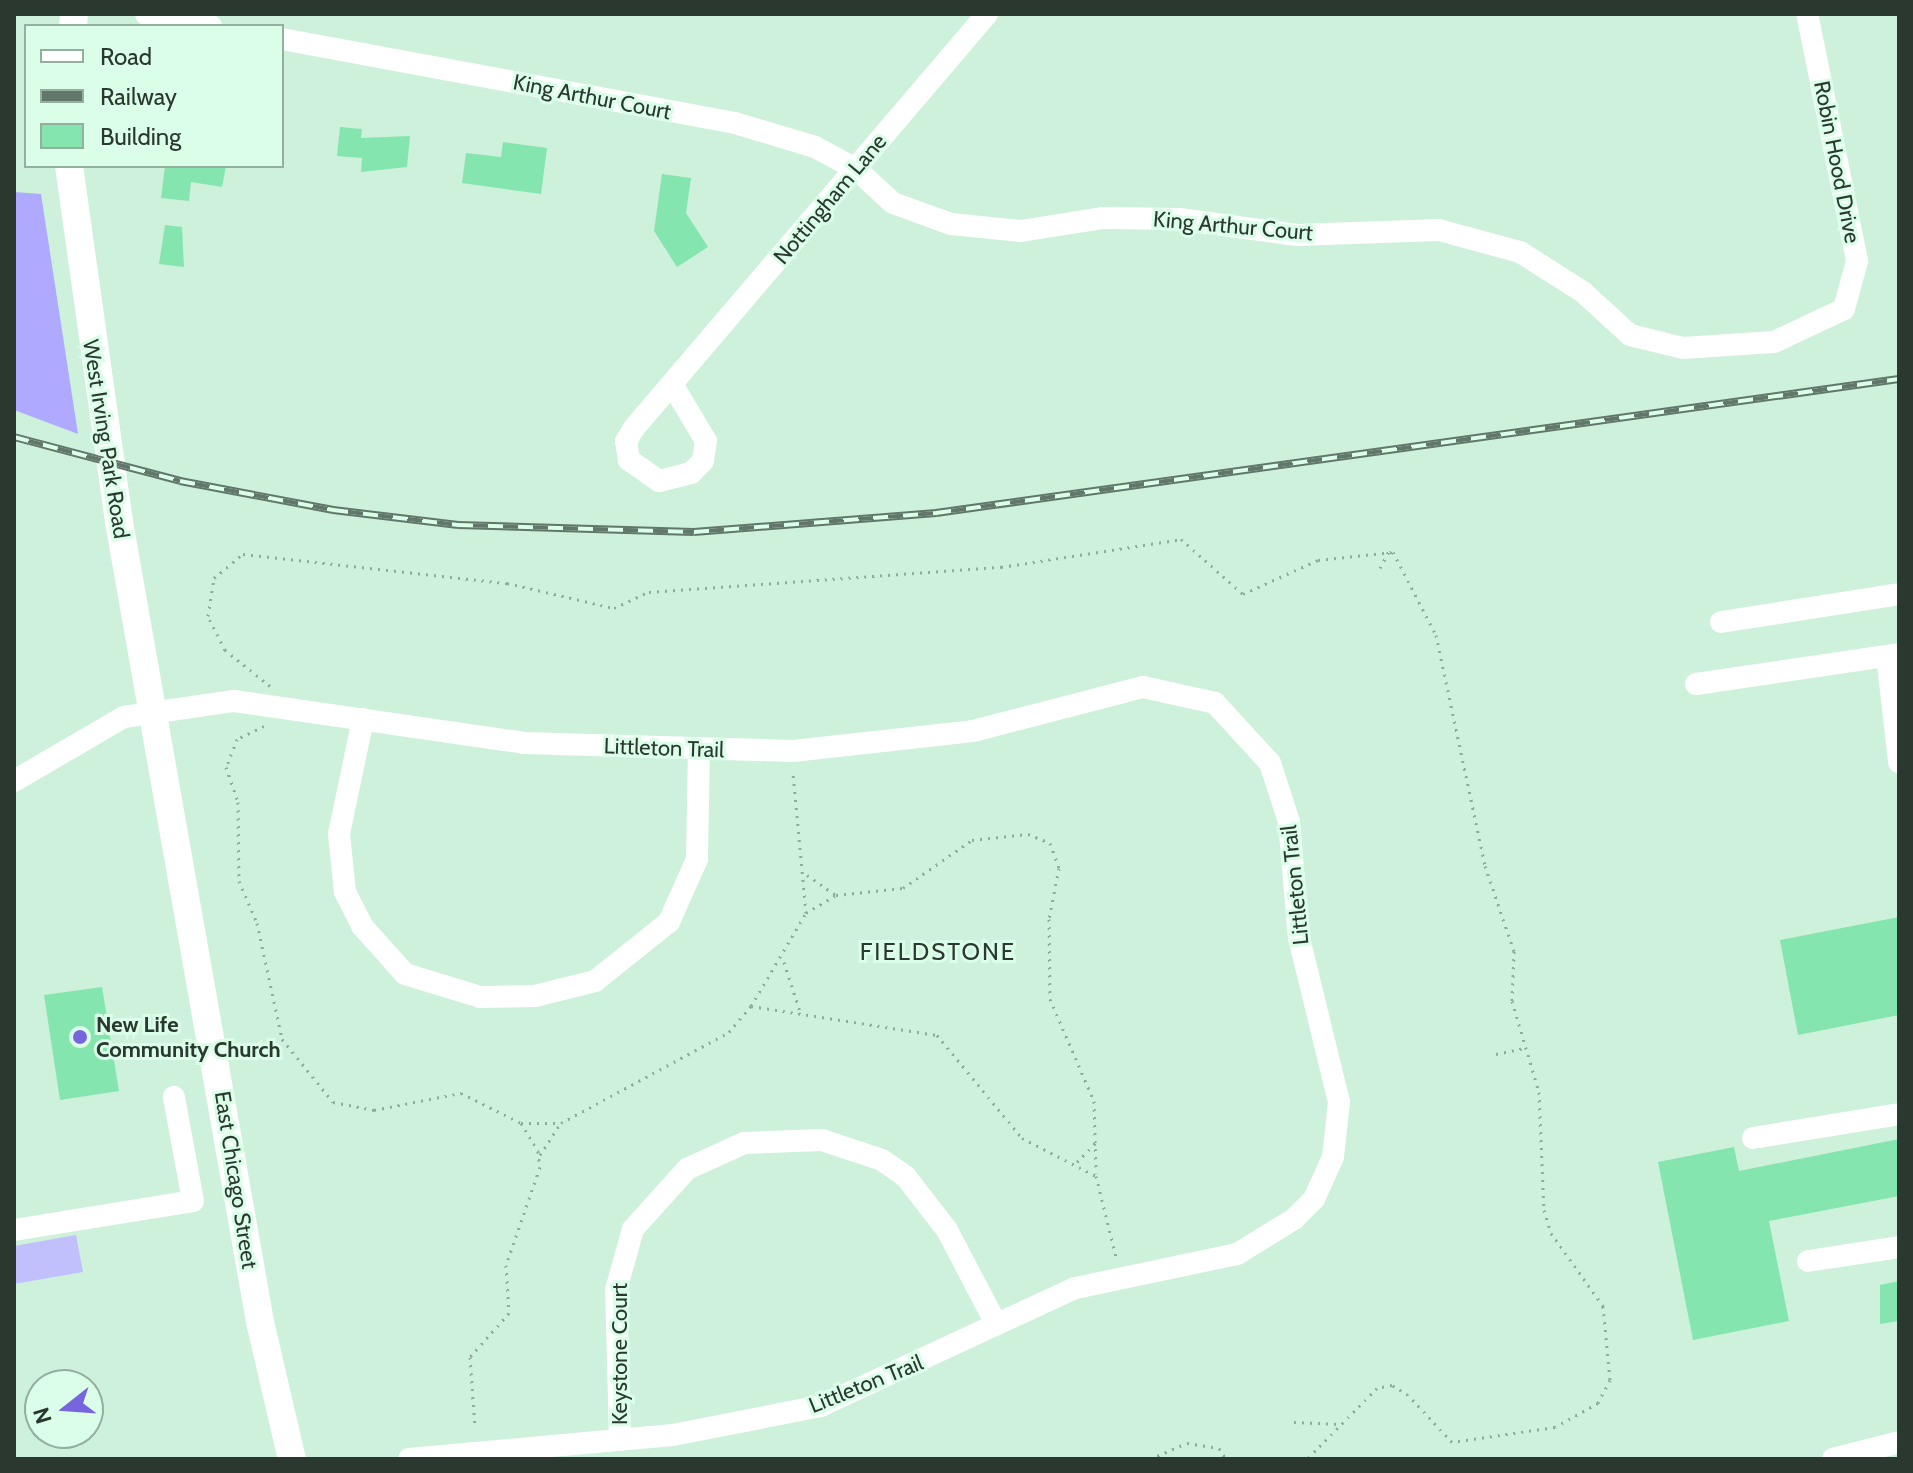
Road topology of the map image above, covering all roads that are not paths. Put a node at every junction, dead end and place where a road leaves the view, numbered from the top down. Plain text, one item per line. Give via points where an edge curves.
1 (146, 14) edge
2 (987, 14) edge
3 (1807, 14) edge
4 (200, 24) edge
5 (284, 39) edge
6 (69, 168) edge
7 (856, 169) junction
8 (1844, 309) joint
9 (672, 384) dead end
10 (1899, 594) edge
11 (1721, 622) dead end
12 (1893, 655) edge
13 (1696, 684) dead end
14 (154, 710) junction
15 (363, 719) junction
16 (699, 749) junction
17 (1899, 762) edge
18 (14, 781) edge
19 (174, 1097) dead end
20 (1899, 1114) edge
21 (1753, 1138) dead end
22 (14, 1230) edge
23 (1899, 1247) edge
24 (1808, 1261) dead end
25 (995, 1322) junction
26 (620, 1440) junction
27 (1899, 1442) edge
28 (292, 1459) edge
29 (409, 1459) edge
30 (1833, 1459) edge

1 - 4 street
2 - 7 street, Nottingham Lane
3 - 8 street, Robin Hood Drive via 1857,261
5 - 7 street, King Arthur Court via 735,123 815,147
6 - 14 main road, West Irving Park Road via 101,415
7 - 8 street, King Arthur Court via 893,203 951,224 1021,231 1141,219 1297,235 1439,230 1520,252 1583,292 1630,335 1683,348 1774,342
7 - 9 street, Nottingham Lane
10 - 11 street
12 - 13 street
12 - 17 street
14 - 15 street, Littleton Trail via 271,702
14 - 18 street, Littleton Trail via 56,751
14 - 28 main road, East Chicago Street via 260,1322
15 - 16 street, Littleton Trail via 524,743
15 - 16 street via 339,834 345,892 362,926 405,974 480,997 535,996 595,981 623,966 669,922 697,859
16 - 25 street, Littleton Trail via 793,751 926,740 1143,687 1215,703 1270,763 1289,822 1299,938 1339,1102 1325,1178 1294,1219 1237,1254 1075,1288
19 - 22 street via 193,1201
20 - 21 street
23 - 24 street
25 - 26 street, Littleton Trail via 889,1380 821,1406
25 - 26 street, Keystone Court via 947,1230 906,1177 850,1146 822,1140 744,1143 687,1169 633,1229 616,1290
26 - 29 street, Littleton Trail
27 - 30 street

